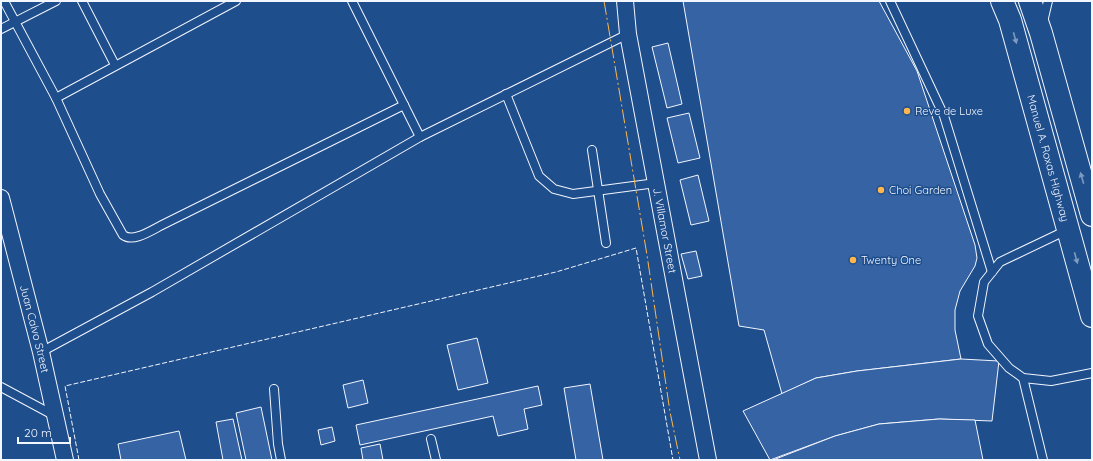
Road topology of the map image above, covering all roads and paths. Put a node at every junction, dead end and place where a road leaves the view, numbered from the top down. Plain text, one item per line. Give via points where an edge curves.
1 (4, 1) edge
2 (56, 1) edge
3 (82, 1) edge
4 (236, 1) edge
5 (352, 1) edge
6 (625, 1) edge
7 (890, 1) edge
8 (1002, 1) edge
9 (1030, 1) edge
10 (1048, 1) edge
11 (15, 23) junction
12 (1, 30) edge
13 (1041, 33) junction
14 (628, 34) junction
15 (115, 65) junction
16 (506, 94) junction
17 (56, 98) junction
18 (404, 105) junction
19 (420, 137) junction
20 (592, 150) dead end
21 (656, 183) junction
22 (597, 191) junction
23 (1, 198) edge
24 (1092, 215) edge
25 (1068, 230) junction
26 (606, 243) dead end
27 (992, 272) junction
28 (1092, 316) edge
29 (41, 352) junction
30 (1092, 373) edge
31 (1023, 378) junction
32 (1, 387) edge
33 (274, 389) dead end
34 (55, 417) junction
35 (431, 439) dead end
36 (65, 460) edge
37 (281, 460) edge
38 (436, 460) edge
39 (708, 460) edge
40 (1043, 460) edge

1 - 11 lane
2 - 11 lane
3 - 15 lane
4 - 15 lane
5 - 18 lane
6 - 14 street, J. Villamor Street
7 - 27 lane via 944,116
8 -> 25 main road, Manuel A. Roxas Highway via 1010,20
9 - 13 main road
10 - 13 lane
11 - 12 lane
11 - 17 lane
24 -> 13 main road
14 - 16 lane
14 - 21 street, J. Villamor Street
15 - 17 lane
16 - 19 lane
16 - 22 lane via 540,176 554,189 573,194
17 - 18 lane via 100,194 127,238 133,238 162,225
18 - 19 lane
19 - 29 lane via 159,288
20 - 22 lane
21 - 22 lane
21 - 39 street, J. Villamor Street
22 - 26 lane
23 - 29 street, Juan Calvo Street
25 - 27 lane via 1000,262
25 -> 28 main road, Manuel A. Roxas Highway
27 - 31 lane via 984,282 978,316 988,344 1009,368
29 - 34 street, Juan Calvo Street
30 - 31 lane via 1051,381
31 - 40 lane
32 - 34 lane
33 - 37 lane
34 - 36 street, Juan Calvo Street
35 - 38 lane

